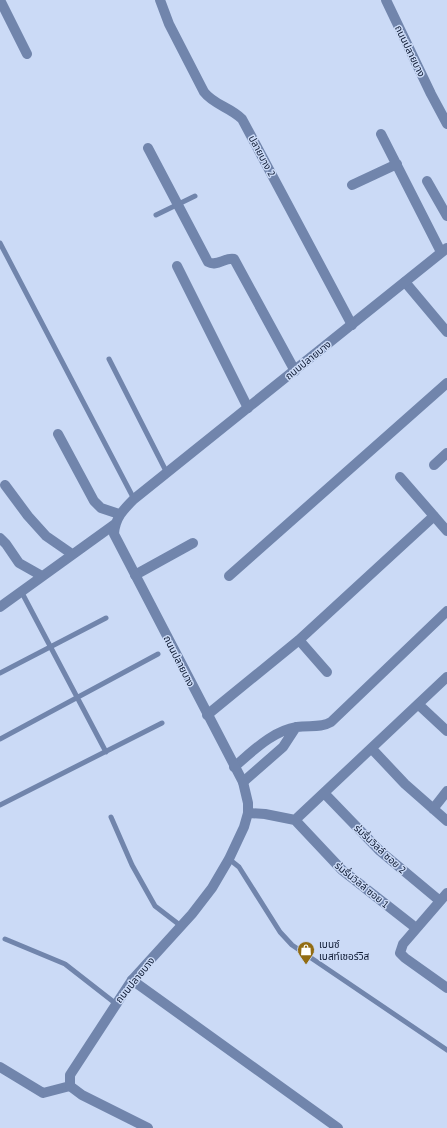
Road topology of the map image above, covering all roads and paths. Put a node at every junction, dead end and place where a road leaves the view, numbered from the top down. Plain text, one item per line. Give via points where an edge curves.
1 (0, 0) edge
2 (386, 0) edge
3 (164, 1) edge
4 (27, 54) dead end
5 (447, 124) edge
6 (381, 134) dead end
7 (148, 148) dead end
8 (397, 164) junction
9 (427, 181) dead end
10 (352, 185) dead end
11 (195, 196) dead end
12 (178, 205) junction
13 (156, 215) dead end
14 (447, 216) edge
15 (0, 243) edge
16 (444, 250) edge
17 (177, 266) dead end
18 (405, 282) junction
19 (352, 325) junction
20 (447, 332) edge
21 (109, 359) dead end
22 (295, 371) junction
23 (447, 383) edge
24 (248, 408) junction
25 (58, 434) dead end
26 (447, 453) edge
27 (434, 466) dead end
28 (167, 473) junction
29 (400, 478) dead end
30 (5, 485) dead end
31 (134, 499) junction
32 (119, 514) junction
33 (434, 516) junction
34 (114, 524) junction
35 (447, 531) edge
36 (0, 538) edge
37 (193, 543) dead end
38 (72, 554) junction
39 (135, 575) junction
40 (42, 576) junction
41 (229, 576) dead end
42 (22, 591) junction
43 (0, 607) edge
44 (447, 611) edge
45 (106, 618) dead end
46 (299, 640) junction
47 (50, 646) junction
48 (158, 654) dead end
49 (327, 672) dead end
50 (0, 673) edge
51 (447, 677) edge
52 (78, 698) junction
53 (419, 705) junction
54 (207, 715) junction
55 (162, 723) dead end
56 (296, 727) junction
57 (447, 731) edge
58 (0, 739) edge
59 (372, 749) junction
60 (106, 752) junction
61 (234, 766) junction
62 (243, 782) junction
63 (447, 792) edge
64 (324, 793) junction
65 (0, 805) edge
66 (433, 809) junction
67 (248, 813) junction
68 (111, 816) dead end
69 (295, 820) junction
70 (447, 821) edge
71 (229, 859) junction
72 (447, 892) edge
73 (440, 900) junction
74 (181, 926) junction
75 (416, 928) junction
76 (5, 939) dead end
77 (132, 980) junction
78 (447, 988) edge
79 (115, 1003) junction
80 (447, 1050) edge
81 (0, 1067) edge
82 (70, 1086) junction
83 (148, 1128) edge
84 (338, 1128) edge

1 - 4 street
2 - 5 street, ถนนปลายบาง
3 - 19 street, ปลายบาง 2 via 169,24 204,92 211,101 233,110 242,119
6 - 8 street
7 - 12 street
8 - 10 street
8 - 16 street
9 - 14 street
11 - 12 lane
12 - 13 lane
12 - 22 street via 208,262 214,264 234,259
15 - 31 lane
16 - 18 street, ถนนปลายบาง
17 - 24 street
18 - 19 street, ถนนปลายบาง
18 - 20 street
19 - 22 street, ถนนปลายบาง
21 - 28 lane
22 - 24 street, ถนนปลายบาง
23 - 41 street
24 - 28 street, ถนนปลายบาง
25 - 32 street via 94,502 101,508
26 - 27 street
28 - 31 street, ถนนปลายบาง
29 - 33 street
30 - 38 street via 46,536
31 - 32 street, ถนนปลายบาง
32 - 34 street, ถนนปลายบาง
33 - 35 street
33 - 46 street
34 - 38 street
34 - 39 street, ถนนปลายบาง via 114,534
36 - 40 street via 19,563
37 - 39 street
38 - 40 street
39 - 54 street, ถนนปลายบาง
40 - 42 street
42 - 43 street
42 - 47 lane
44 - 56 street via 331,722
45 - 47 lane
46 - 49 street
46 - 54 street
47 - 50 lane
47 - 52 lane
48 - 52 lane
51 - 53 street
52 - 58 lane
52 - 60 lane
53 - 57 street
53 - 59 street
54 - 61 street, ถนนปลายบาง
55 - 60 lane
56 - 61 street via 272,736
56 - 62 street via 283,748
59 - 64 street
59 - 66 street
60 - 65 lane
61 - 62 street, ถนนปลายบาง
62 - 67 street, ถนนปลายบาง
63 - 66 street
64 - 69 street
64 - 73 street, ร่มรื่นวิลล์ ซอย 2 via 380,851
66 - 70 street
67 - 69 street
67 - 71 street, ถนนปลายบาง
68 - 74 lane via 132,865 156,906
69 - 75 street, ร่มรื่นวิลล์ ซอย 1 via 342,870
71 - 74 street, ถนนปลายบาง via 212,888
71 - 80 lane via 239,867 280,932 292,945
72 - 73 street
73 - 75 street
74 - 77 street, ถนนปลายบาง
75 - 78 street via 403,944 401,955
76 - 79 lane via 65,964
77 - 79 street, ถนนปลายบาง
77 - 84 street
79 - 82 street, ถนนปลายบาง via 70,1075
81 - 82 street via 42,1093
82 - 83 street via 82,1095

